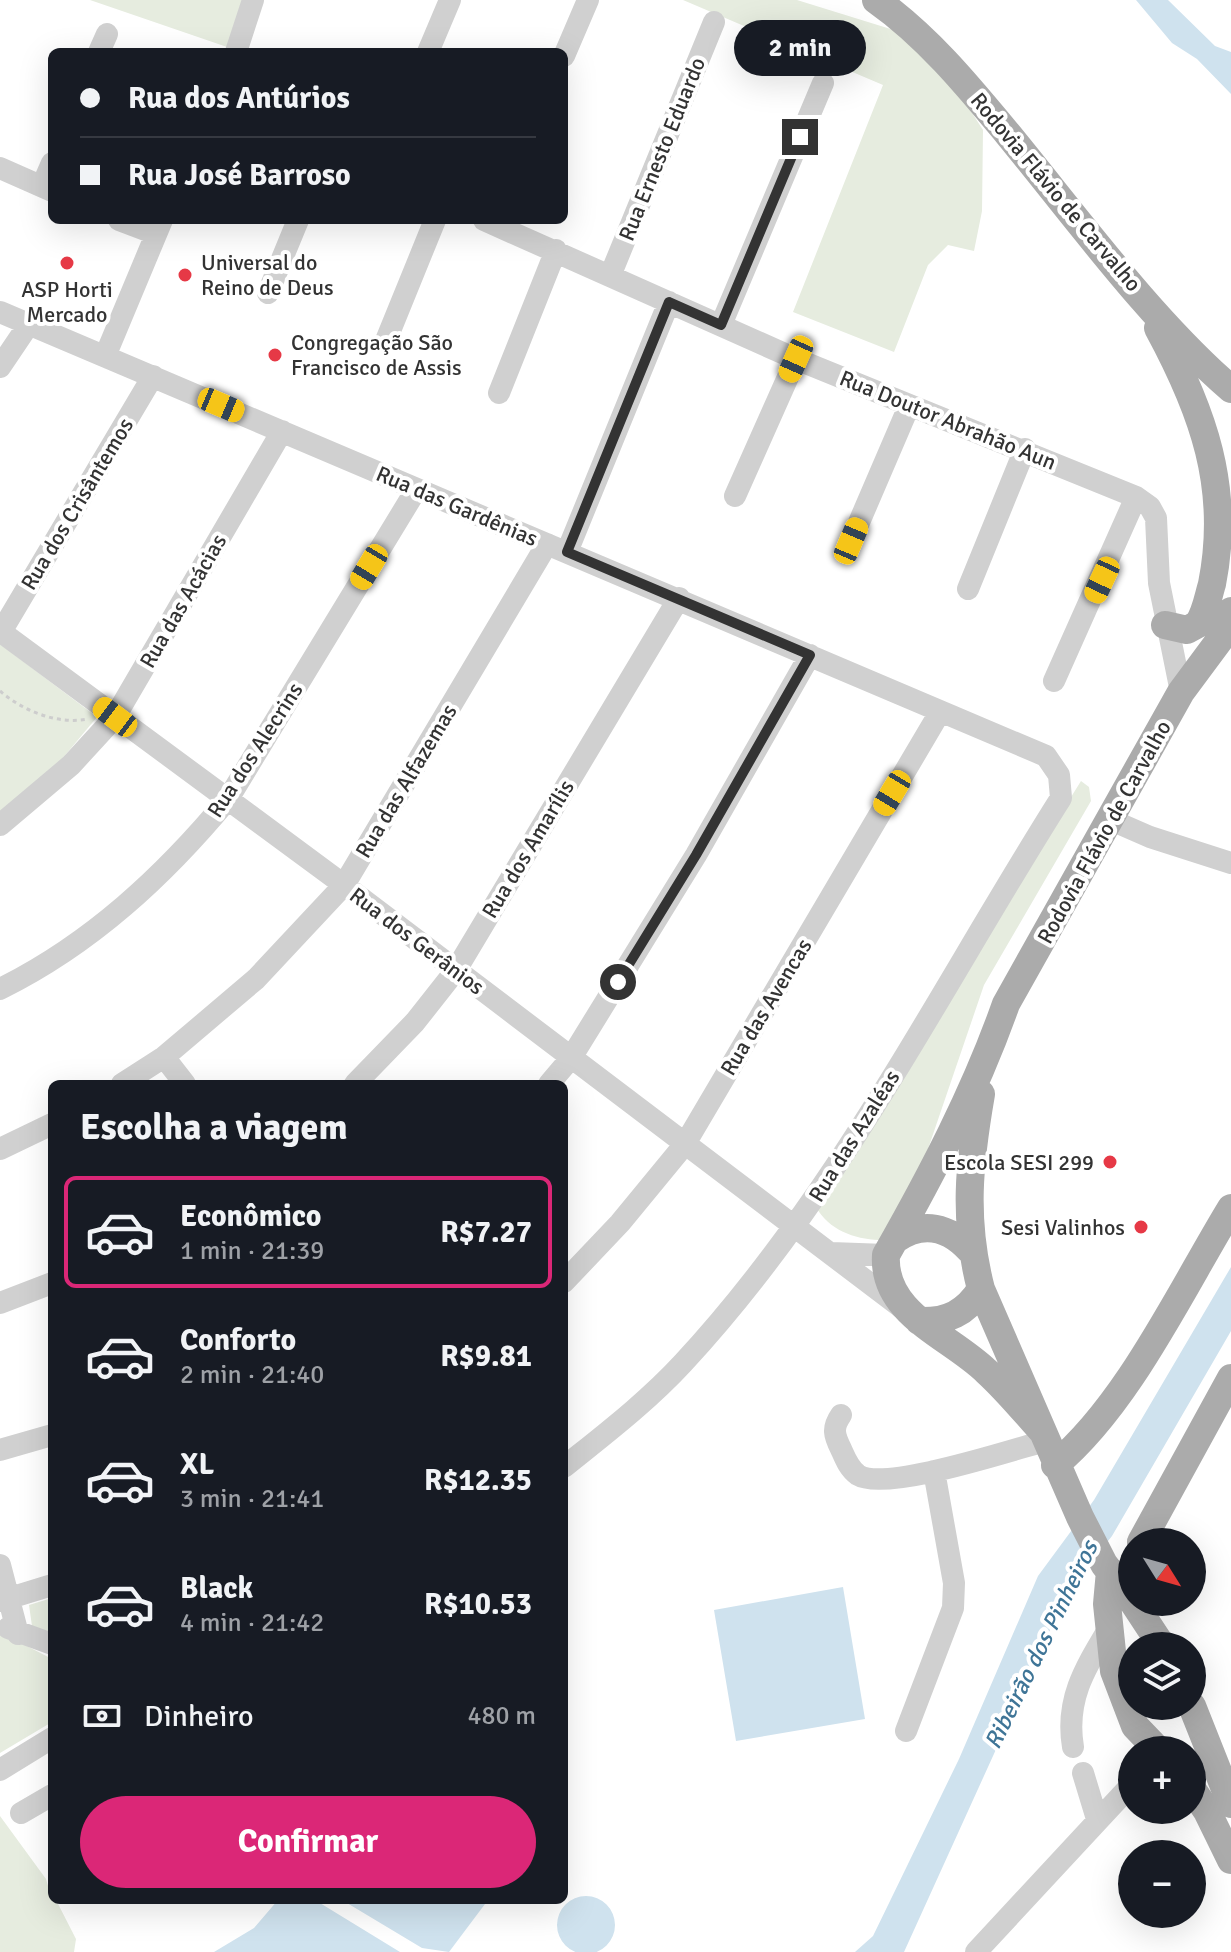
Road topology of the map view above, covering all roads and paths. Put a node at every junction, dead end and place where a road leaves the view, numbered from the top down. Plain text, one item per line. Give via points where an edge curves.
1 (253, 0) edge
2 (450, 0) edge
3 (588, 0) edge
4 (891, 5) edge
5 (714, 22) dead end
6 (237, 48) edge
7 (430, 48) edge
8 (567, 48) edge
9 (823, 83) dead end
10 (0, 168) edge
11 (47, 188) edge
12 (296, 224) edge
13 (433, 224) edge
14 (496, 224) edge
15 (159, 227) edge
16 (556, 250) junction
17 (610, 276) junction
18 (1139, 292) junction
19 (268, 293) dead end
20 (669, 302) junction
21 (0, 312) edge
22 (29, 324) junction
23 (721, 325) junction
24 (385, 343) dead end
25 (106, 354) junction
26 (796, 359) junction
27 (0, 367) edge
28 (153, 376) junction
29 (1231, 389) edge
30 (499, 393) dead end
31 (1231, 404) edge
32 (909, 406) junction
33 (282, 431) junction
34 (1208, 435) junction
35 (1025, 449) junction
36 (416, 490) junction
37 (735, 496) dead end
38 (1136, 497) junction
39 (851, 541) dead end
40 (1223, 545) junction
41 (557, 548) junction
42 (968, 589) dead end
43 (679, 598) junction
44 (1165, 625) junction
45 (1223, 627) edge
46 (0, 631) edge
47 (810, 655) junction
48 (1054, 681) dead end
49 (0, 691) edge
50 (1181, 692) junction
51 (940, 712) junction
52 (115, 717) junction
53 (1046, 756) joint
54 (228, 799) junction
55 (1111, 820) junction
56 (0, 825) edge
57 (1231, 863) edge
58 (344, 885) junction
59 (456, 970) junction
60 (0, 989) edge
61 (164, 1057) junction
62 (571, 1058) junction
63 (987, 1058) junction
64 (128, 1080) edge
65 (182, 1080) edge
66 (359, 1080) edge
67 (552, 1080) edge
68 (48, 1126) edge
69 (685, 1144) junction
70 (0, 1149) edge
71 (1231, 1208) edge
72 (794, 1227) junction
73 (891, 1247) junction
74 (970, 1250) junction
75 (831, 1253) junction
76 (568, 1278) edge
77 (48, 1285) edge
78 (981, 1289) junction
79 (0, 1303) edge
80 (919, 1321) junction
81 (1231, 1378) edge
82 (841, 1415) dead end
83 (48, 1436) edge
84 (1047, 1446) junction
85 (0, 1450) edge
86 (568, 1464) edge
87 (934, 1471) junction
88 (1149, 1528) edge
89 (0, 1565) edge
90 (1116, 1567) edge
91 (48, 1586) edge
92 (5, 1601) edge
93 (1109, 1628) junction
94 (9, 1629) edge
95 (48, 1643) edge
96 (1198, 1720) edge
97 (906, 1731) dead end
98 (1137, 1736) edge
99 (48, 1740) edge
100 (1073, 1747) dead end
101 (0, 1770) edge
102 (1083, 1773) dead end
103 (1118, 1796) edge
104 (48, 1797) edge
105 (1231, 1804) edge
106 (1206, 1810) edge
107 (21, 1813) dead end
108 (1097, 1819) junction
109 (1231, 1860) edge
110 (976, 1952) edge

1 - 6 street
2 - 7 street
3 - 8 street
4 - 18 main road, Rodovia Flávio de Carvalho via 971,90
5 - 17 street, Rua Ernesto Eduardo
9 - 23 street
10 - 11 street
12 - 19 street
13 - 24 street
14 - 16 street, Rua Doutor Abrahão Aun
15 - 25 street
16 - 17 street, Rua Doutor Abrahão Aun
16 - 30 street
17 - 20 street, Rua Doutor Abrahão Aun
18 - 29 main road, Rodovia Flávio de Carvalho
18 - 34 main road via 1193,394
20 - 23 street, Rua Doutor Abrahão Aun
20 - 41 street, Rua das Alfazemas
21 - 22 street, Rua das Gardênias
22 - 25 street, Rua das Gardênias
22 - 27 street
23 - 26 street, Rua Doutor Abrahão Aun
25 - 28 street, Rua das Gardênias
26 - 32 street, Rua Doutor Abrahão Aun
26 - 37 street
28 - 33 street, Rua das Gardênias
28 - 46 street, Rua dos Crisântemos
31 - 34 main road via 1216,411
32 - 35 street, Rua Doutor Abrahão Aun
32 - 39 street
33 - 36 street, Rua das Gardênias
33 - 52 street, Rua das Acácias
34 - 40 main road via 1218,474
35 - 38 street, Rua Doutor Abrahão Aun
35 - 42 street
36 - 41 street, Rua das Gardênias
36 - 54 street, Rua dos Alecrins
38 - 44 street via 1156,518
38 - 48 street
40 - 44 main road via 1198,624 1187,630
40 - 45 main road via 1217,590
41 - 43 street, Rua das Gardênias
41 - 58 street, Rua das Alfazemas
43 - 47 street, Rua das Gardênias
43 - 59 street, Rua dos Amarílis
44 - 50 street
45 - 50 main road, Rodovia Flávio de Carvalho
46 - 52 street, Rua dos Gerânios
47 - 51 street, Rua das Gardênias
47 - 62 street
49 - 52 path via 56,720
50 - 55 main road, Rodovia Flávio de Carvalho
51 - 53 street, Rua das Gardênias
51 - 69 street, Rua das Avencas
52 - 54 street, Rua dos Gerânios
52 - 56 street, Rua das Acácias via 71,765
53 - 72 street, Rua das Azaléas via 1059,775 1061,798
54 - 58 street, Rua dos Gerânios
54 - 60 street, Rua dos Alecrins via 137,897 86,937
55 - 57 street
55 - 63 main road, Rodovia Flávio de Carvalho via 1006,1004
58 - 59 street, Rua dos Gerânios
58 - 61 street, Rua das Alfazemas via 256,979
59 - 62 street, Rua dos Gerânios
59 - 66 street, Rua dos Amarílis
61 - 64 street, Rua das Alfazemas
61 - 65 street
62 - 67 street
62 - 69 street, Rua dos Gerânios
63 - 73 main road, Rodovia Flávio de Carvalho
63 - 74 main road, Rodovia Flávio de Carvalho via 971,1150
68 - 70 street
69 - 72 street, Rua dos Gerânios
69 - 76 street, Rua das Avencas
71 - 84 main road via 1085,1441
72 - 75 street, Rua dos Gerânios
72 - 86 street, Rua das Azaléas via 681,1366
73 - 74 main road via 910,1230 934,1228 957,1236
73 - 75 street
73 - 80 main road, Rodovia Flávio de Carvalho via 888,1285
74 - 78 main road, Rodovia Flávio de Carvalho
75 - 80 street, Rua dos Gerânios
77 - 79 street
78 - 80 main road via 953,1317
78 - 84 main road, Rodovia Flávio de Carvalho
80 - 84 main road, Rodovia Flávio de Carvalho via 986,1370
81 - 88 main road
82 - 87 street via 835,1438 857,1474 879,1480
83 - 85 street
84 - 87 street
84 - 90 main road, Rodovia Flávio de Carvalho via 1080,1517
87 - 97 street via 954,1583 953,1608
89 - 92 street
90 - 93 main road
91 - 92 street
92 - 94 street
93 - 98 main road via 1114,1671
93 - 100 street via 1073,1697
94 - 95 street
96 - 105 main road
99 - 101 street
102 - 108 street
103 - 108 street
104 - 107 street
106 - 109 main road
108 - 110 street

